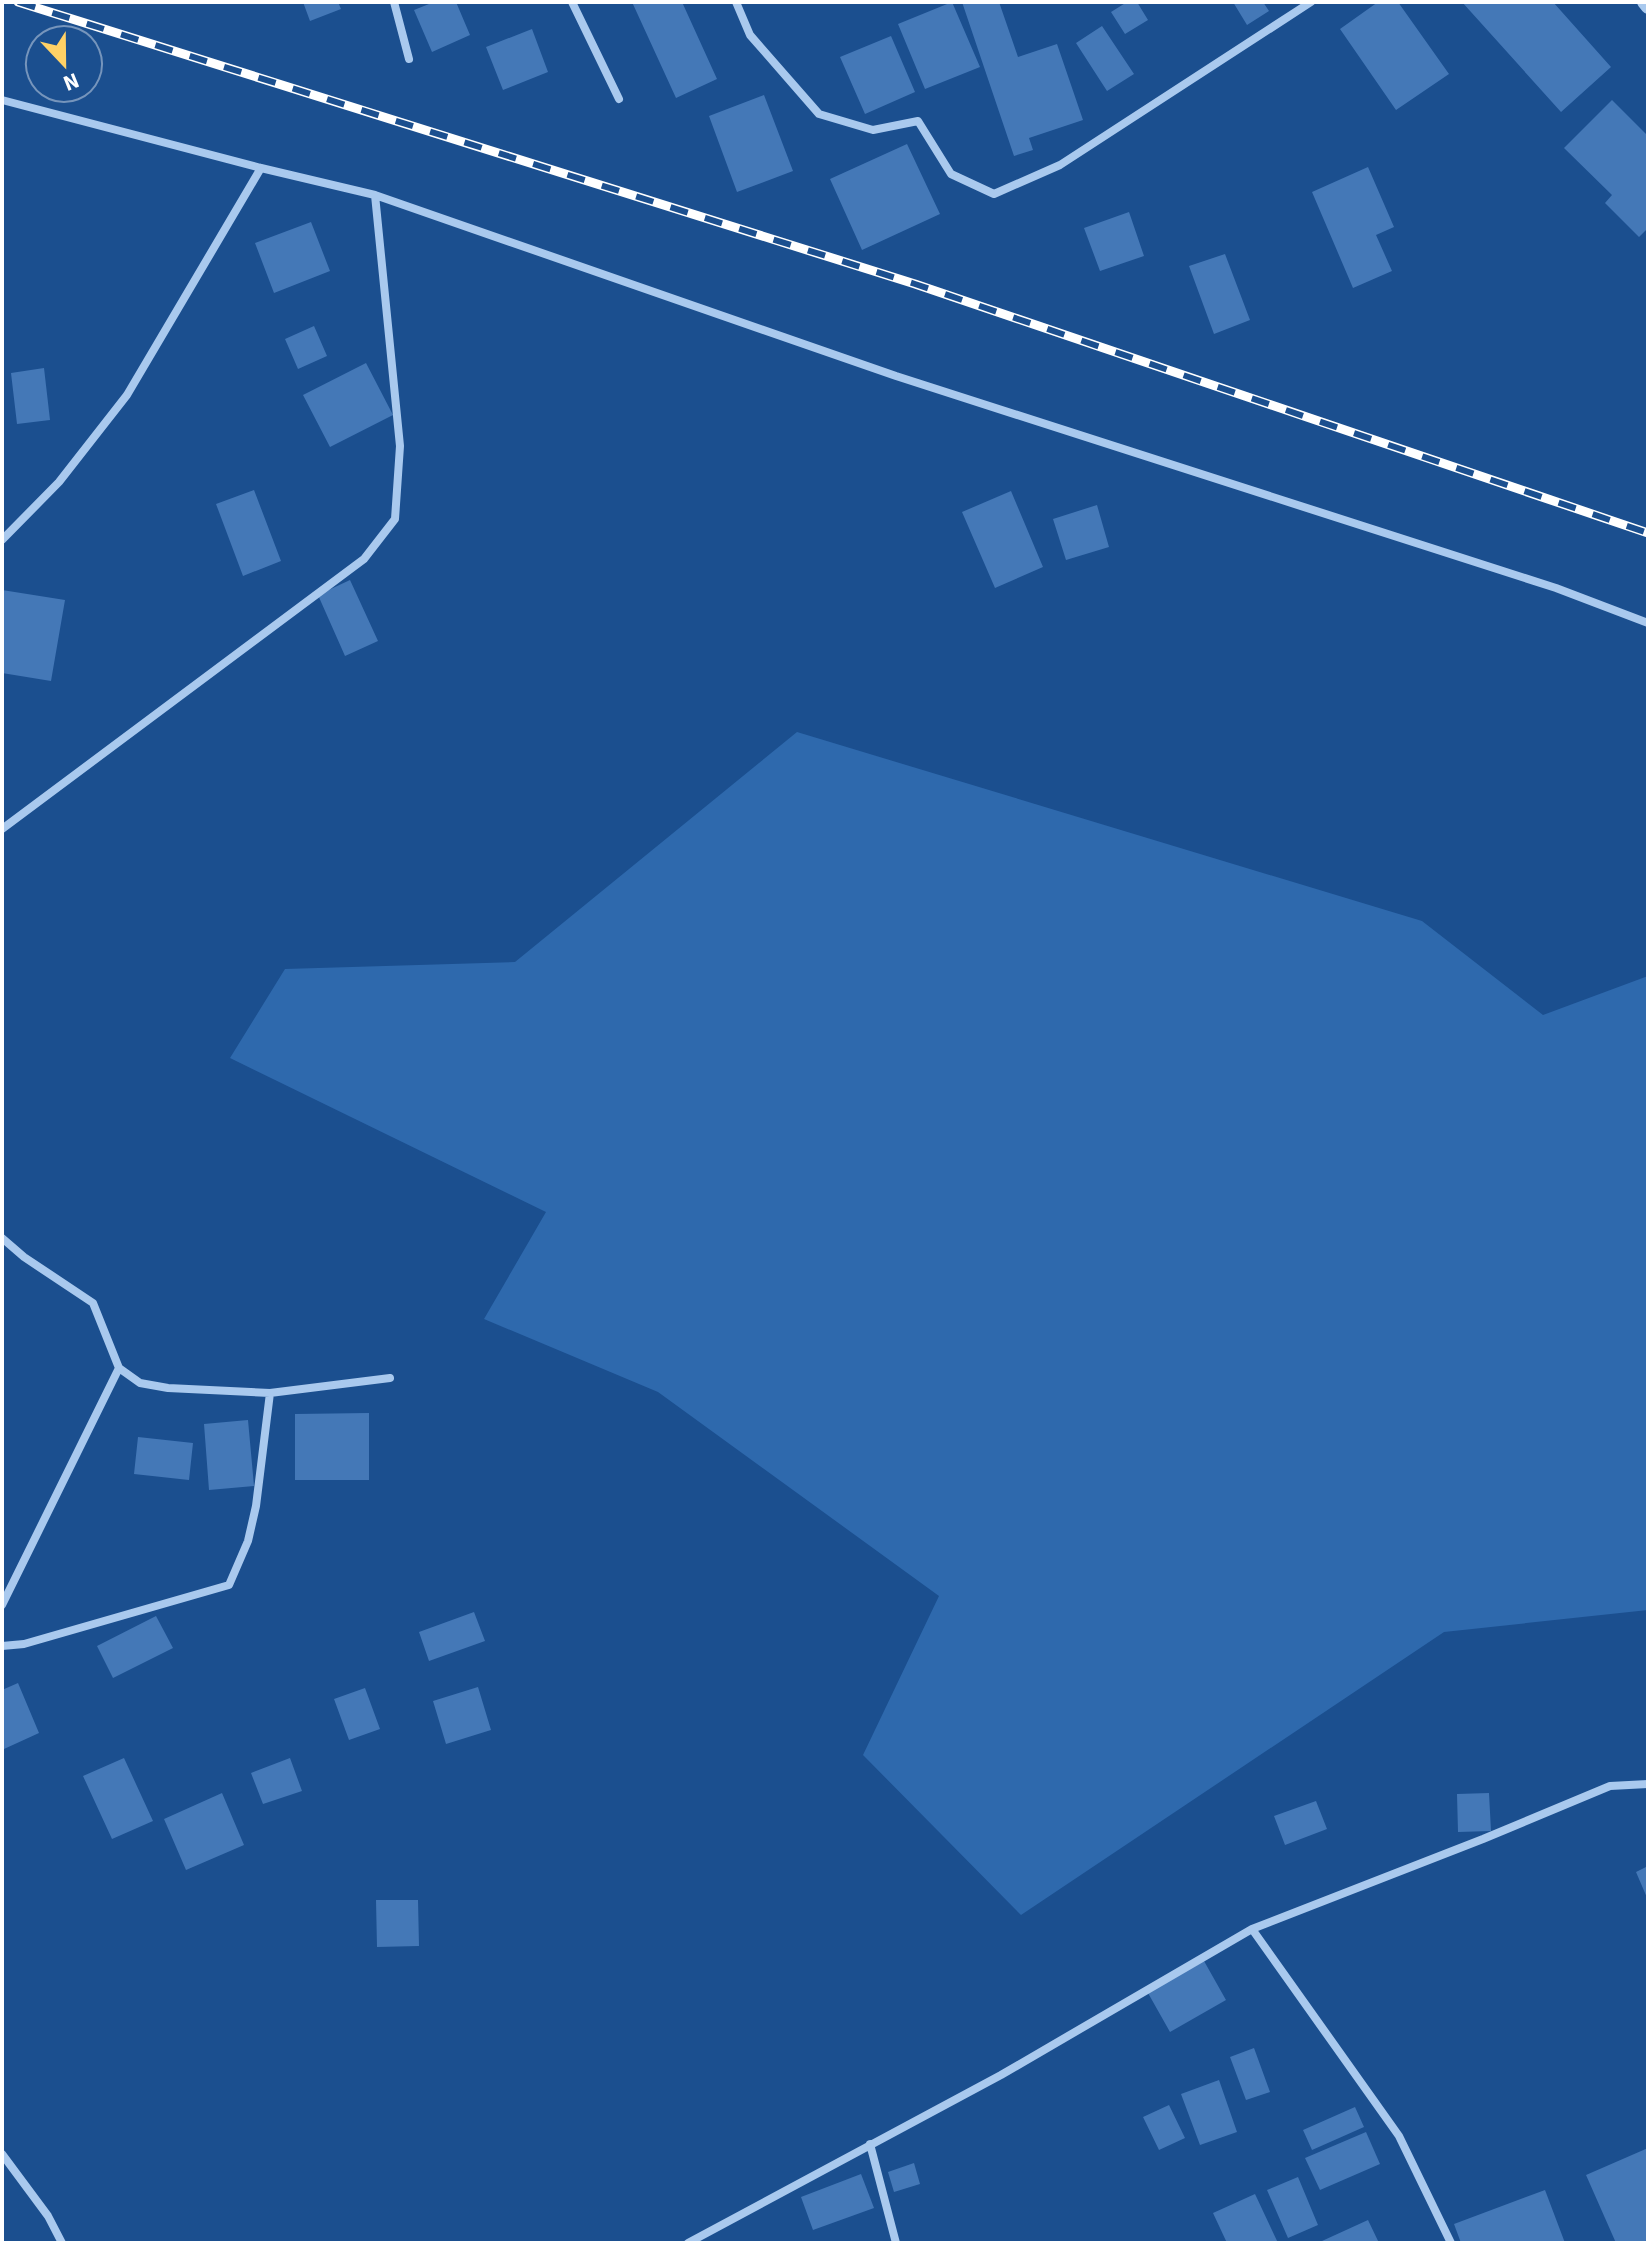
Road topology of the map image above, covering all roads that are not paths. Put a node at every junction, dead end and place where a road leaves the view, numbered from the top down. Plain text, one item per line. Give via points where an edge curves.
1 (394, 2) edge
2 (572, 2) edge
3 (736, 2) edge
4 (1311, 2) edge
5 (1644, 2) edge
6 (1648, 7) edge
7 (409, 59) dead end
8 (619, 99) dead end
9 (2, 100) edge
10 (261, 168) junction
11 (375, 195) junction
12 (2, 540) edge
13 (1648, 623) edge
14 (2, 829) edge
15 (2, 1238) edge
16 (119, 1368) junction
17 (390, 1378) dead end
18 (270, 1393) junction
19 (2, 1605) edge
20 (2, 1646) edge
21 (1648, 1784) edge
22 (1252, 1929) junction
23 (870, 2144) junction
24 (2, 2154) edge
25 (62, 2243) edge
26 (688, 2243) edge
27 (896, 2243) edge
28 (1451, 2243) edge

1 - 7 street
2 - 8 street
3 - 4 street via 750,35 819,114 873,130 918,121 951,174 994,194 1060,165
5 - 6 street
9 - 10 street
10 - 11 street
10 - 12 street via 127,395 59,482
11 - 13 street via 896,376 1556,588
11 - 14 street via 400,446 395,519 364,559
15 - 16 street via 93,1303
16 - 18 street via 140,1383 168,1388
16 - 19 street
17 - 18 street
18 - 20 street via 253,1518 229,1585
21 - 22 street via 1610,1786
22 - 23 street via 1001,2075
22 - 28 street via 1399,2136
23 - 26 street
23 - 27 street
24 - 25 street

